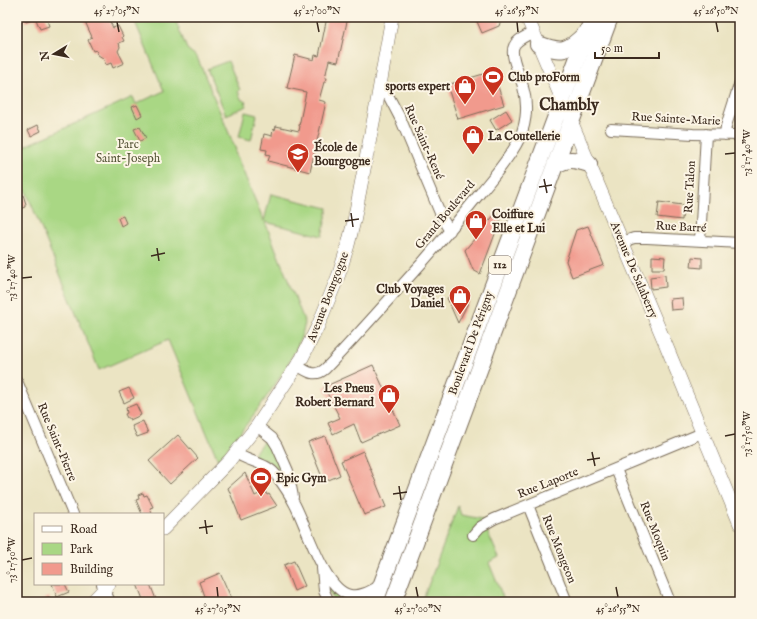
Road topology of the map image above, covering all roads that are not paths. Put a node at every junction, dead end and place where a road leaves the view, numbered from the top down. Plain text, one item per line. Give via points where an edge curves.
1 (392, 17) edge
2 (527, 17) edge
3 (610, 17) edge
4 (590, 24) edge
5 (536, 38) junction
6 (740, 82) edge
7 (379, 90) junction
8 (562, 100) junction
9 (571, 121) junction
10 (612, 129) dead end
11 (706, 134) junction
12 (725, 135) junction
13 (740, 136) edge
14 (589, 164) junction
15 (554, 165) junction
16 (450, 231) junction
17 (700, 241) junction
18 (622, 242) junction
19 (740, 243) edge
20 (297, 365) junction
21 (17, 381) edge
22 (257, 426) junction
23 (702, 433) junction
24 (236, 453) junction
25 (616, 469) junction
26 (294, 503) junction
27 (528, 505) junction
28 (73, 513) edge
29 (740, 524) edge
30 (164, 529) edge
31 (473, 535) dead end
32 (322, 566) junction
33 (381, 585) junction
34 (106, 586) edge
35 (92, 602) edge
36 (110, 602) edge
37 (329, 602) edge
38 (375, 602) edge
39 (393, 602) edge
40 (567, 602) edge
41 (670, 602) edge

1 - 7 street, Avenue Bourgogne
2 - 5 street, Avenue De Salaberry
3 - 9 main road, Boulevard De Périgny / 112
4 - 5 main road via 576,43 566,49 555,50
4 - 8 main road, Boulevard De Périgny / 112
5 - 8 street, Avenue De Salaberry
5 - 16 street, Grand Boulevard via 522,38 516,42 513,50 526,100 526,117 521,134 509,156
6 - 12 street
7 - 16 street, Rue Saint-René via 386,92 392,103 444,224
7 - 20 street, Avenue Bourgogne via 346,252 323,315
8 - 9 street, Avenue De Salaberry
8 - 33 main road, Boulevard De Périgny / 112
9 - 14 street, Avenue De Salaberry
9 - 15 main road, Boulevard De Périgny / 112
10 - 11 street, Rue Sainte-Marie
11 - 12 street, Rue Sainte-Marie
11 - 17 street, Rue Talon
12 - 13 street, Rue Sainte-Marie
14 - 15 main road via 569,160
14 - 18 street, Avenue De Salaberry
15 - 39 main road, Boulevard De Périgny / 112
16 - 20 street, Grand Boulevard via 324,369 313,374
17 - 18 street, Rue Barré via 634,238
17 - 19 street, Rue Barré
18 - 23 street, Avenue De Salaberry
20 - 22 street, Avenue Bourgogne
21 - 28 street, Rue Saint-Pierre
22 - 24 street, Avenue Bourgogne
22 - 26 street via 272,438 277,446 288,471
23 - 25 street, Rue Laporte
23 - 29 street, Avenue De Salaberry
24 - 26 street via 271,469
24 - 30 street, Avenue Bourgogne
25 - 27 street, Rue Laporte
25 - 41 street, Rue Moquin
26 - 32 street
27 - 31 street, Rue Laporte via 489,522
27 - 40 street, Rue Mongeon
32 - 33 street via 337,587 350,595 366,593
32 - 37 street via 324,591
33 - 38 main road, Boulevard De Périgny / 112
34 - 35 street
34 - 36 street

